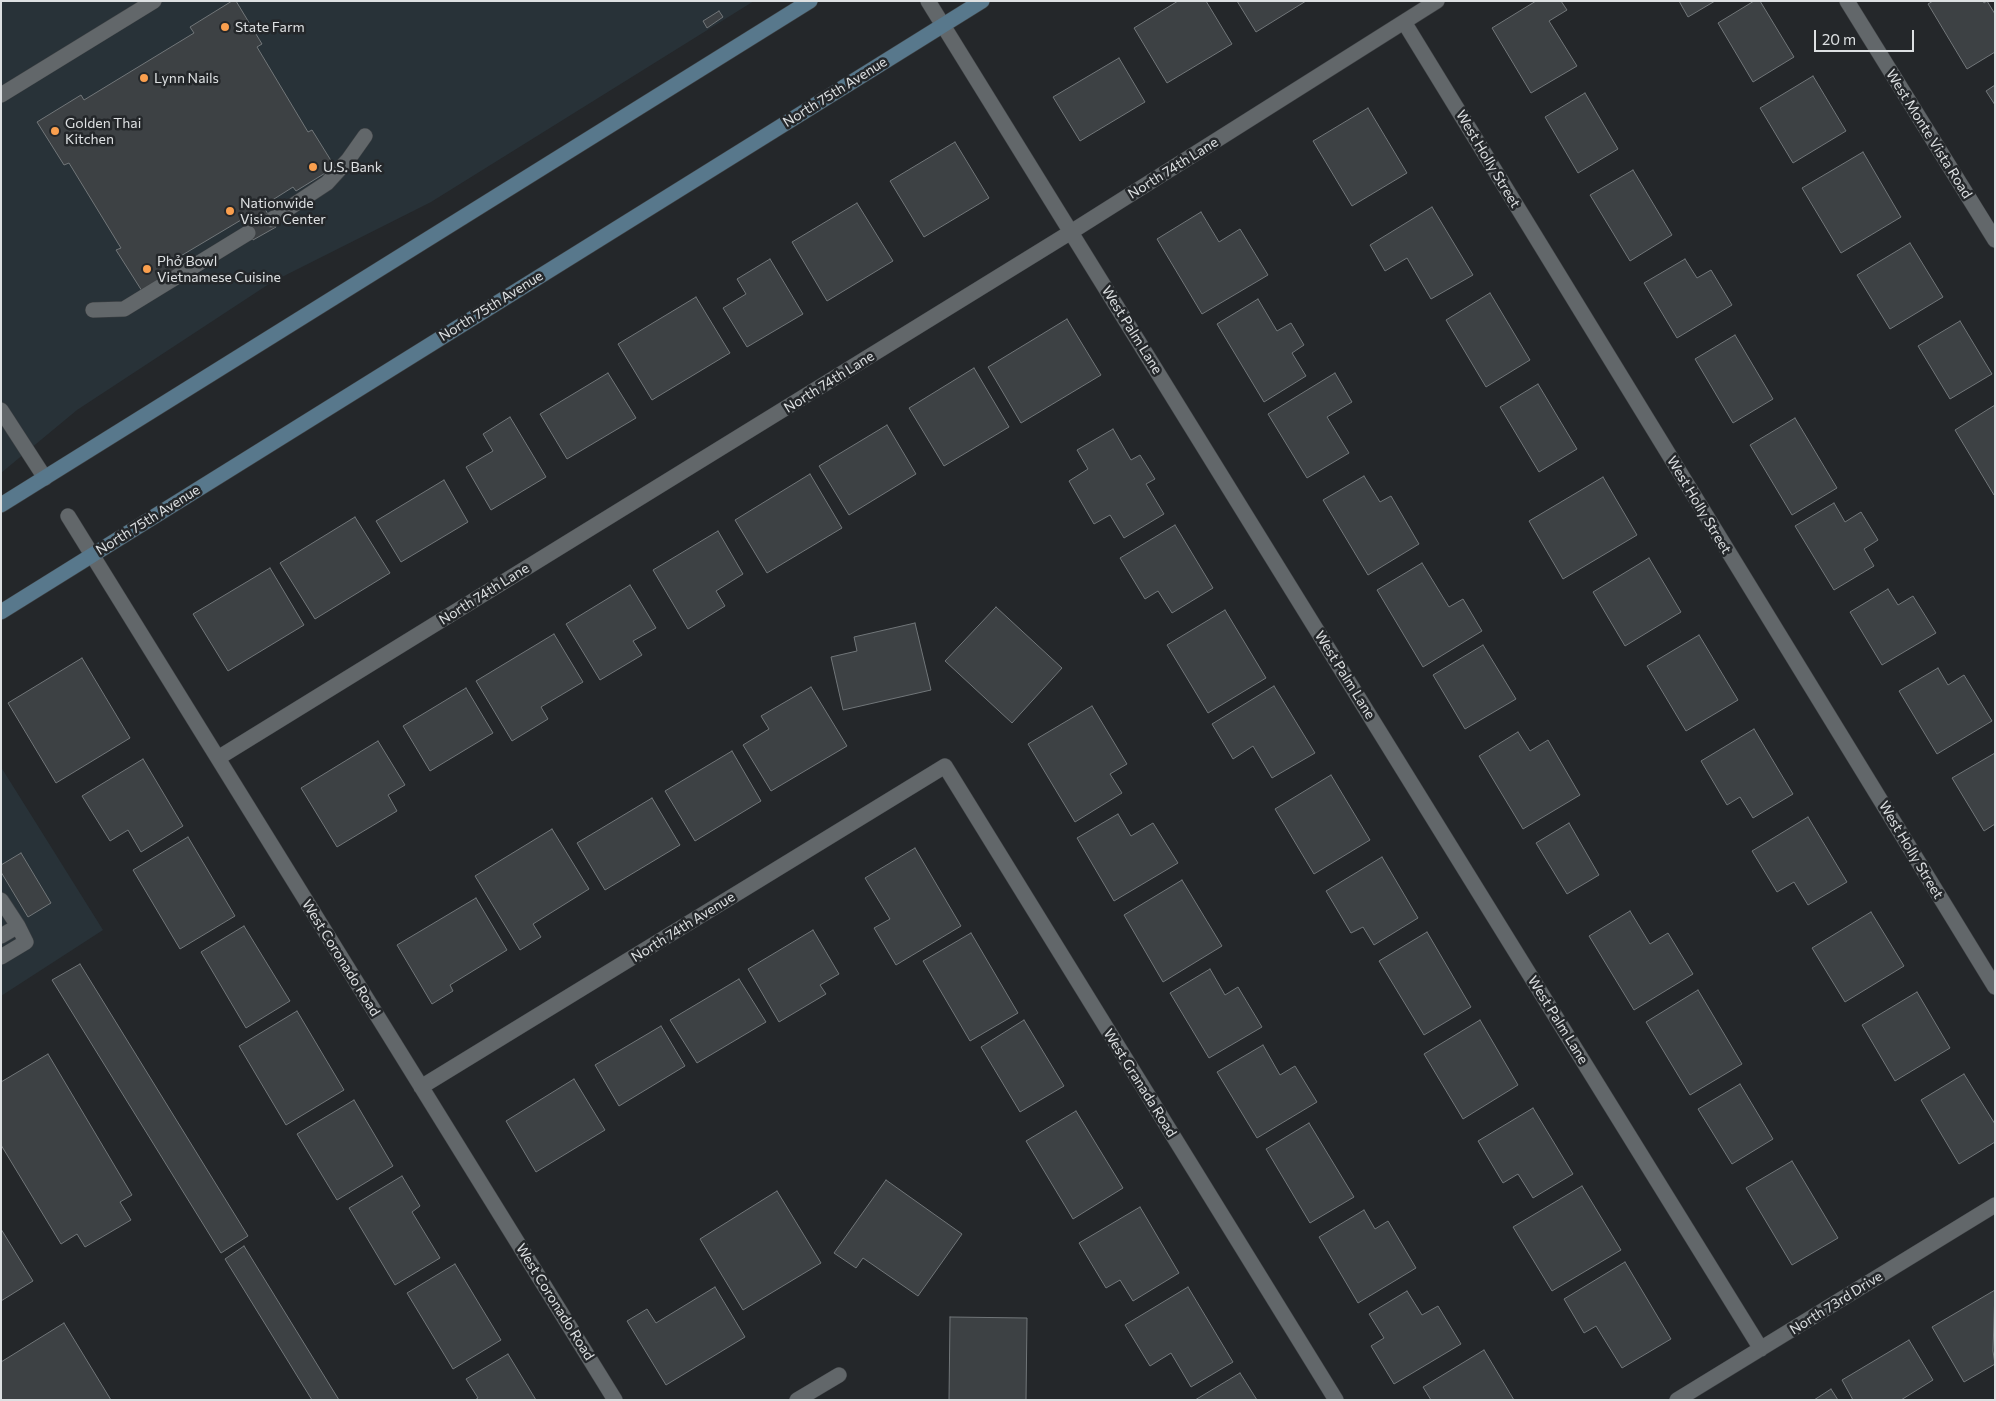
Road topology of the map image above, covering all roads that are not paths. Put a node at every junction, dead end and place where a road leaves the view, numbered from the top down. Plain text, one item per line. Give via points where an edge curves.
1 (154, 1) edge
2 (810, 1) edge
3 (928, 1) edge
4 (982, 1) edge
5 (1437, 1) edge
6 (1847, 1) edge
7 (1404, 22) junction
8 (942, 26) junction
9 (1, 96) edge
10 (365, 136) dead end
11 (271, 220) dead end
12 (1071, 232) junction
13 (248, 233) dead end
14 (1995, 240) edge
15 (93, 310) dead end
16 (1, 410) edge
17 (45, 478) junction
18 (1, 505) edge
19 (68, 516) dead end
20 (92, 554) junction
21 (1, 612) edge
22 (218, 758) junction
23 (945, 766) joint
24 (4, 910) edge
25 (18, 926) junction
26 (1, 936) edge
27 (1, 957) edge
28 (1995, 987) edge
29 (421, 1088) junction
30 (1995, 1205) edge
31 (1761, 1350) junction
32 (839, 1375) dead end
33 (615, 1400) edge
34 (797, 1400) edge
35 (1336, 1400) edge
36 (1677, 1400) edge

1 - 9 street
2 - 17 main road
3 - 8 street, West Palm Lane
4 - 8 main road, North 75th Avenue
5 - 7 street, North 74th Lane
6 - 14 street, West Monte Vista Road
7 - 12 street, North 74th Lane
7 - 28 street, West Holly Street
8 - 12 street, West Palm Lane
8 - 20 main road, North 75th Avenue
10 - 11 street via 327,184
12 - 22 street, North 74th Lane
12 - 31 street, West Palm Lane
13 - 15 street via 124,309
16 - 17 street
17 - 18 main road
19 - 20 street, West Coronado Road
20 - 21 main road, North 75th Avenue
20 - 22 street, West Coronado Road
22 - 29 street, West Coronado Road
23 - 29 street, North 74th Avenue
23 - 35 street, West Granada Road
24 - 25 street
25 - 26 street
25 - 27 street via 26,942
29 - 33 street, West Coronado Road
30 - 31 street, North 73rd Drive
31 - 36 street, North 73rd Drive
32 - 34 street

